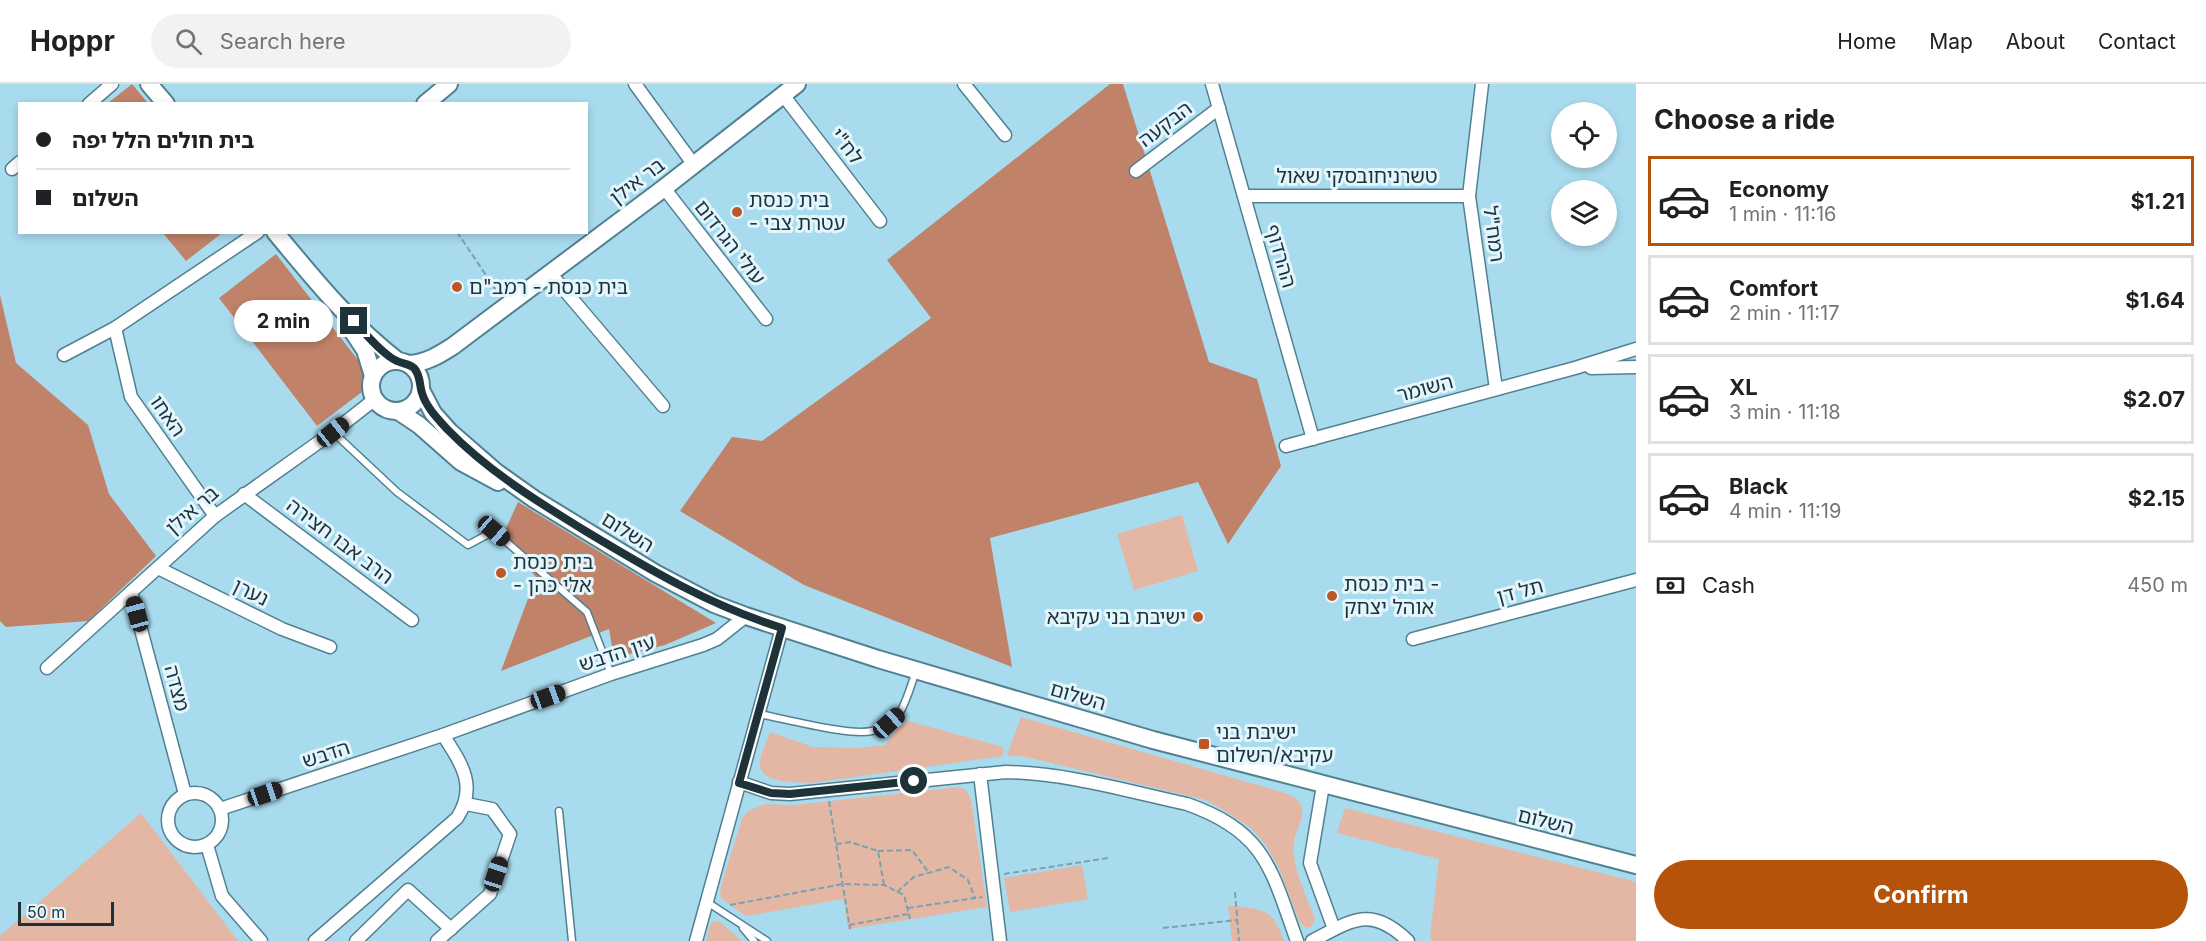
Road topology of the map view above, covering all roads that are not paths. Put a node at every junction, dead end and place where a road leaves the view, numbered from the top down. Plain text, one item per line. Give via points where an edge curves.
1 (112, 84) edge
2 (149, 84) edge
3 (449, 84) edge
4 (635, 84) edge
5 (797, 84) edge
6 (964, 84) edge
7 (1212, 84) edge
8 (1482, 84) edge
9 (783, 95) junction
10 (91, 102) edge
11 (163, 102) edge
12 (426, 102) edge
13 (1219, 108) junction
14 (1005, 135) dead end
15 (694, 165) junction
16 (1136, 171) dead end
17 (664, 188) junction
18 (1244, 196) junction
19 (1469, 196) junction
20 (880, 221) dead end
21 (255, 234) edge
22 (278, 234) edge
23 (550, 273) junction
24 (331, 298) junction
25 (766, 319) dead end
26 (115, 328) junction
27 (1636, 349) edge
28 (64, 355) dead end
29 (1636, 360) edge
30 (403, 363) junction
31 (1636, 367) edge
32 (1575, 368) junction
33 (374, 376) junction
34 (1496, 389) junction
35 (421, 390) junction
36 (375, 399) junction
37 (663, 406) dead end
38 (398, 411) junction
39 (333, 432) junction
40 (1313, 439) junction
41 (1286, 446) dead end
42 (244, 494) junction
43 (534, 499) junction
44 (215, 516) junction
45 (158, 568) junction
46 (1636, 580) edge
47 (131, 592) junction
48 (746, 616) junction
49 (412, 620) dead end
50 (782, 628) junction
51 (1413, 639) dead end
52 (330, 647) dead end
53 (47, 668) dead end
54 (916, 670) junction
55 (611, 674) junction
56 (758, 713) junction
57 (443, 735) junction
58 (980, 774) junction
59 (739, 783) junction
60 (1323, 785) junction
61 (185, 794) junction
62 (466, 804) junction
63 (220, 809) junction
64 (559, 811) dead end
65 (207, 845) junction
66 (1636, 865) edge
67 (711, 904) junction
68 (737, 921) junction
69 (999, 926) junction
70 (451, 929) junction
71 (1334, 929) junction
72 (320, 938) edge
73 (261, 941) edge
74 (356, 941) edge
75 (438, 941) edge
76 (572, 941) edge
77 (696, 941) edge
78 (754, 941) edge
79 (767, 941) edge
80 (994, 941) edge
81 (1000, 941) edge
82 (1297, 941) edge
83 (1312, 941) edge
84 (1408, 941) edge

1 - 10 street
2 - 11 street
3 - 12 street
4 - 15 street
5 - 9 street, בר אילן
6 - 14 street
7 - 13 street, ההרדוף
8 - 19 street, רמח"ל
9 - 15 street, בר אילן
9 - 20 street, לח"י
13 - 16 street, הבקעה
13 - 18 street, ההרדוף
15 - 17 street, בר אילן
17 - 23 street, בר אילן
17 - 25 street, עולי הגרדום
18 - 19 street, טשרניחובסקי שאול
18 - 40 street, ההרדוף
19 - 34 street, רמח"ל
21 - 26 street
22 - 24 street
23 - 30 street, בר אילן via 453,346 420,363
23 - 37 street
24 - 30 street via 371,339
24 - 33 street via 364,350
26 - 28 street
26 - 44 street, האחו via 131,397
27 - 29 street
27 - 32 street, השומר
30 - 33 street via 385,364
30 - 35 street via 420,377
31 - 32 street, השומר
32 - 34 street, השומר
33 - 36 street
34 - 40 street, השומר
35 - 38 street via 416,402
35 - 43 street, השלום via 432,413 449,431
36 - 38 street via 387,409
36 - 39 street, בר אילן
38 - 43 street, השלום via 461,462
39 - 42 street, בר אילן
39 - 55 lane via 397,492 468,545 494,531 587,612
40 - 41 street, השומר
42 - 44 street, בר אילן
42 - 49 street, הרב אבו חצירה
43 - 48 street, השלום via 655,573
44 - 45 street, בר אילן
45 - 47 street, בר אילן
45 - 52 street, נערן via 282,629
46 - 51 street, תל דן
47 - 53 street, בר אילן
47 - 61 street, מצדה
48 - 50 street, השלום
48 - 55 street, עין הדבש via 717,639
50 - 54 street, השלום
50 - 56 street
54 - 56 lane via 898,715 872,731 832,728
54 - 60 street, השלום
55 - 57 street, עין הדבש
56 - 59 street
57 - 62 street via 465,777
57 - 63 street, הדבש
58 - 59 street via 790,794 771,793
58 - 69 street
58 - 82 street via 1062,776 1187,804 1224,820 1240,831 1272,870
59 - 67 street
60 - 66 street, השלום
60 - 71 street via 1310,863
61 - 63 street via 210,796
61 - 65 street via 172,805 170,830 181,843
62 - 70 street via 492,809 510,834 490,894
62 - 72 street via 456,818
63 - 65 street via 222,825
64 - 76 lane
65 - 73 street via 222,896
67 - 68 lane
67 - 77 street
68 - 78 lane
68 - 79 lane
69 - 80 street
69 - 81 street
70 - 74 street via 408,890
70 - 75 street
71 - 83 street
71 - 84 street via 1356,920 1376,920 1388,923

